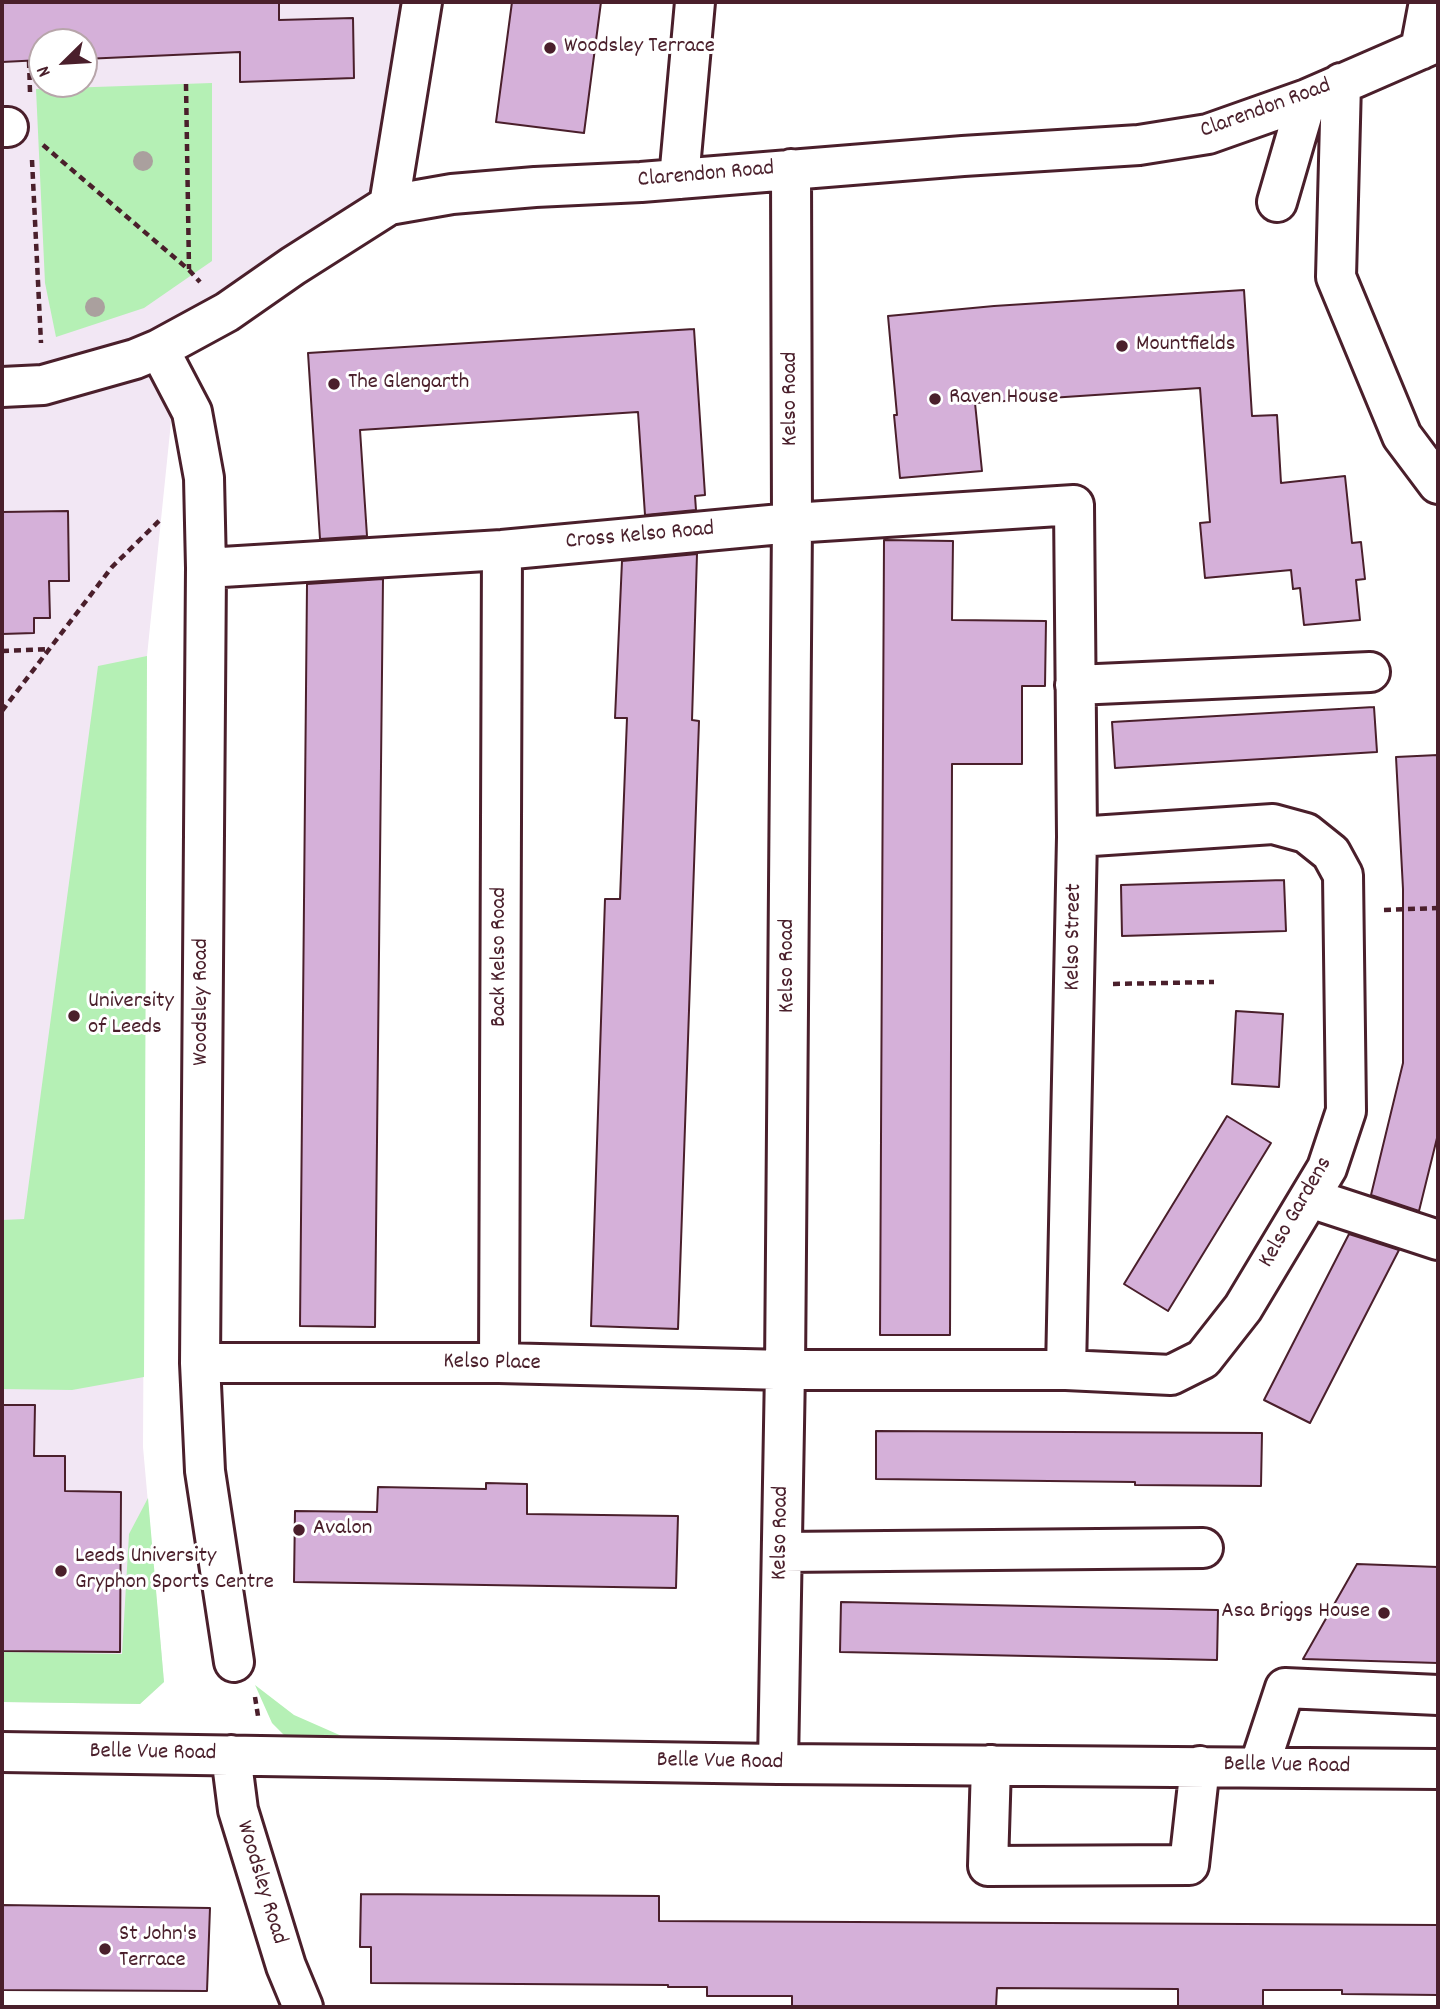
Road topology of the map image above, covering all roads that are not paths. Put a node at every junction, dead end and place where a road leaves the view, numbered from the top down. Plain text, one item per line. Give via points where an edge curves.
1 (422, 2) edge
2 (695, 2) edge
3 (1429, 2) edge
4 (1429, 46) edge
5 (1324, 91) junction
6 (791, 169) junction
7 (679, 178) junction
8 (1277, 201) dead end
9 (389, 205) junction
10 (159, 349) junction
11 (2, 387) edge
12 (1438, 484) edge
13 (1074, 505) joint
14 (792, 523) junction
15 (502, 550) junction
16 (206, 568) junction
17 (1370, 671) dead end
18 (1075, 685) junction
19 (1077, 837) junction
20 (1310, 1198) junction
21 (1438, 1240) edge
22 (200, 1363) junction
23 (499, 1363) junction
24 (785, 1370) junction
25 (1066, 1370) junction
26 (1203, 1548) dead end
27 (782, 1552) junction
28 (234, 1662) road end
29 (1438, 1695) edge
30 (2, 1752) edge
31 (247, 1755) junction
32 (778, 1764) junction
33 (991, 1765) junction
34 (1199, 1766) junction
35 (1259, 1767) junction
36 (1438, 1769) edge
37 (303, 2007) edge

1 - 9 street
2 - 7 street
3 - 4 street
4 - 5 street, Clarendon Road
5 - 6 street, Clarendon Road via 1208,134 1139,145
5 - 8 street
5 - 12 street via 1336,277 1402,436
6 - 7 street, Clarendon Road
6 - 14 street, Kelso Road
7 - 9 street, Clarendon Road via 452,194
9 - 10 street, Clarendon Road via 227,312
10 - 11 street, Clarendon Road via 43,384
10 - 16 street, Woodsley Road via 192,412 204,478
13 - 14 street, Cross Kelso Road
13 - 18 street, Kelso Street
14 - 15 street, Cross Kelso Road
14 - 24 street, Kelso Road
15 - 16 street, Cross Kelso Road
15 - 23 street, Back Kelso Road
16 - 22 street, Woodsley Road
17 - 18 street
18 - 19 street, Kelso Street
19 - 20 street, Kelso Gardens via 1273,824 1306,833 1331,853 1343,875 1346,1111 1327,1168
19 - 25 street, Kelso Street
20 - 21 street
20 - 25 street, Kelso Gardens via 1243,1308 1203,1359 1171,1375
22 - 23 street, Kelso Place
22 - 28 street, Woodsley Road via 205,1471
23 - 24 street, Kelso Place
24 - 25 street, Kelso Gardens
24 - 27 street, Kelso Road
26 - 27 street
27 - 32 street, Kelso Road
29 - 35 street via 1285,1688
30 - 31 street, Belle Vue Road
31 - 32 street, Belle Vue Road
31 - 37 street, Woodsley Road via 238,1810
32 - 33 street, Belle Vue Road
33 - 34 street, Belle Vue Road
33 - 34 street via 988,1866 1189,1865
34 - 35 street, Belle Vue Road
35 - 36 street, Belle Vue Road

